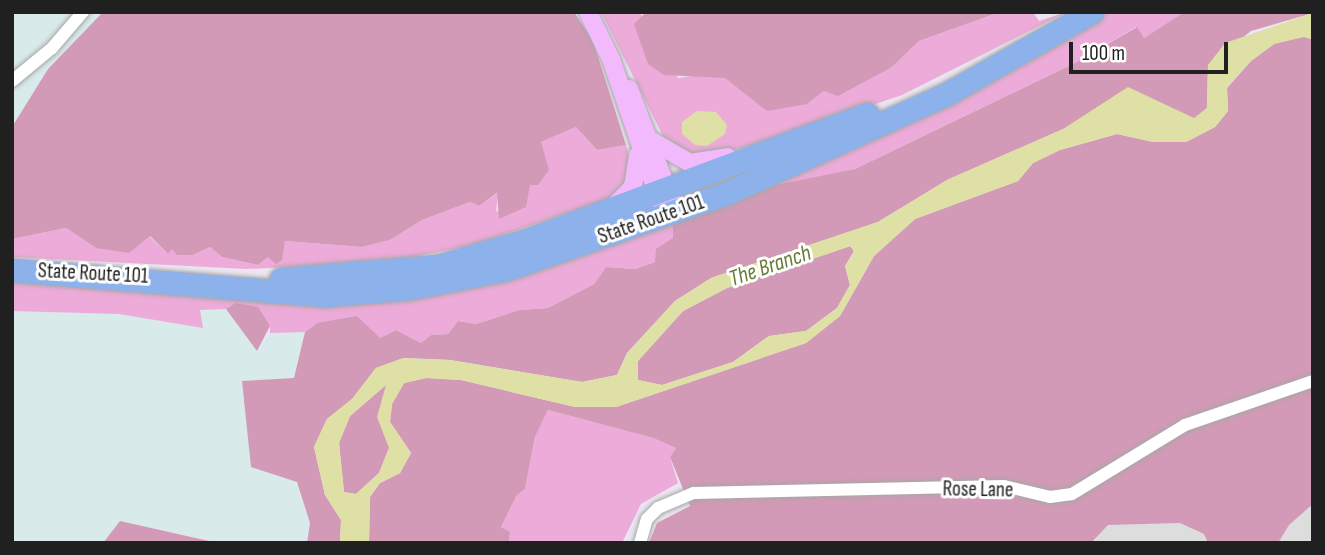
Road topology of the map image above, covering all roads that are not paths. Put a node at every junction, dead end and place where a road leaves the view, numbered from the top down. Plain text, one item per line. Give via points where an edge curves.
1 (83, 12) edge
2 (588, 12) edge
3 (1090, 12) edge
4 (12, 81) edge
5 (645, 143) junction
6 (793, 143) junction
7 (666, 200) junction
8 (594, 217) junction
9 (12, 270) edge
10 (173, 279) junction
11 (1313, 381) edge
12 (640, 543) edge

1 - 4 street via 52,48
2 - 5 street
3 - 6 highway, State Route 101 via 968,74
3 - 7 highway, State Route 101 via 948,93 727,193
5 - 6 street via 690,163
5 - 7 street
5 - 8 street via 633,187
6 - 7 highway, State Route 101
7 - 8 highway, State Route 101
7 - 10 highway, State Route 101 via 507,269 411,289 326,295
8 - 10 highway, State Route 101 via 438,265 276,279
9 - 10 highway, State Route 101
11 - 12 street, Rose Lane via 1185,425 1072,494 1050,497 1004,486 694,493 658,508 648,519

